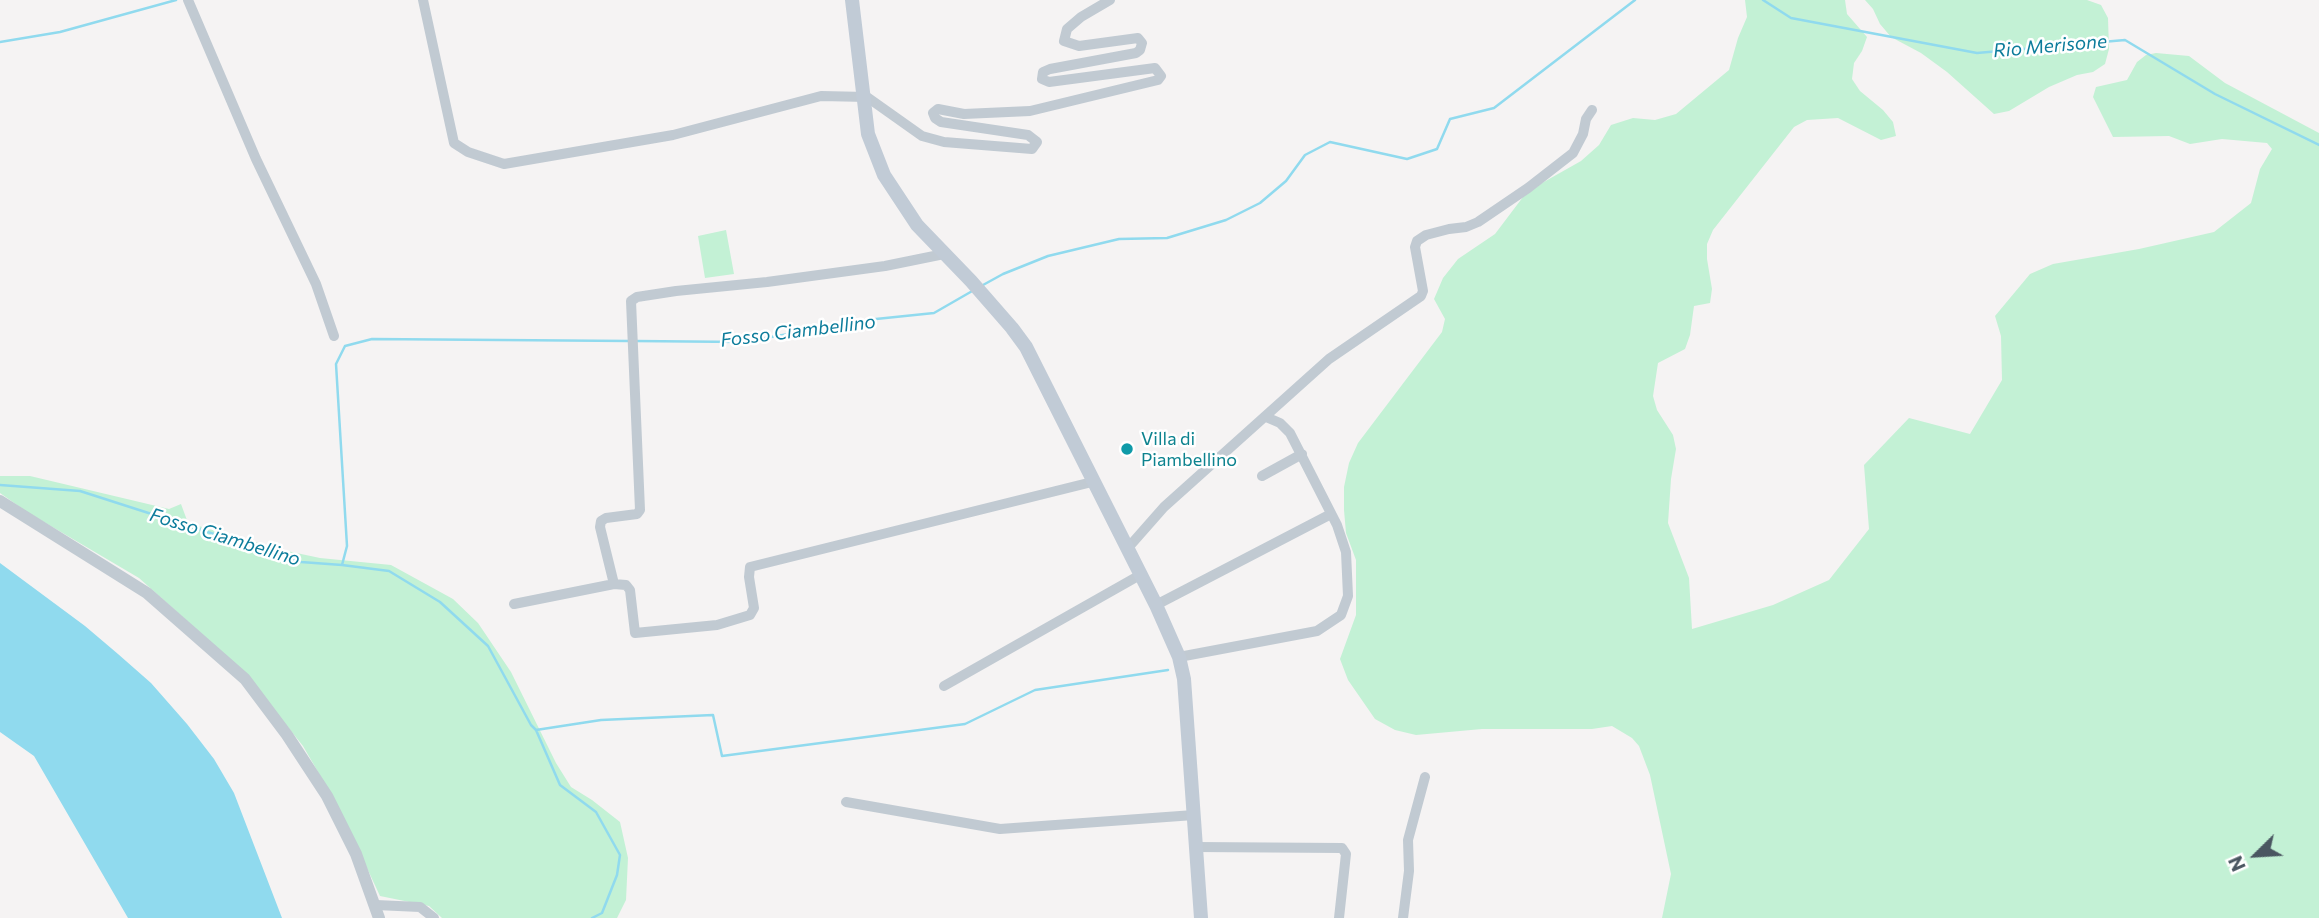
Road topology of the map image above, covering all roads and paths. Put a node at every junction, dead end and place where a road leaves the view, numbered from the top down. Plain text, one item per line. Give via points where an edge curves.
1 (188, 0) edge
2 (423, 0) edge
3 (852, 0) edge
4 (1111, 0) edge
5 (862, 95) junction
6 (1592, 110) dead end
7 (944, 254) junction
8 (334, 336) dead end
9 (1266, 417) junction
10 (1303, 454) junction
11 (1262, 476) dead end
12 (1092, 482) junction
13 (0, 501) edge
14 (1331, 514) junction
15 (1127, 549) junction
16 (1140, 575) junction
17 (614, 583) junction
18 (514, 604) dead end
19 (1156, 605) junction
20 (1180, 657) junction
21 (944, 686) dead end
22 (1425, 777) dead end
23 (846, 802) dead end
24 (1194, 815) junction
25 (1196, 847) junction
26 (376, 905) junction
27 (379, 918) edge
28 (434, 918) edge
29 (1201, 918) edge
30 (1339, 918) edge
31 (1403, 918) edge

1 - 8 street via 316,284
2 - 5 street via 454,143 504,164 673,135 821,96
3 - 5 main road
4 - 5 street via 1067,29 1064,41 1079,46 1138,38 1140,50 1050,69 1043,72 1042,79 1049,82 1155,68 1161,76 1158,80 1030,111 964,114 938,109 933,113 941,122 1028,135 1037,142 1032,149 922,136
5 - 7 main road via 868,134 884,176 917,225
6 - 9 street via 1573,153 1528,188 1478,222 1417,241 1422,296 1329,359
7 - 12 main road via 1026,347
7 - 17 street via 632,301 640,510 601,521
9 - 10 street via 1290,433
9 - 15 street via 1164,507
10 - 11 street
10 - 14 street
12 - 15 main road
12 - 17 street via 750,566 754,608 750,615 718,625 635,633 630,590
13 - 26 street via 147,593 245,679 327,796
14 - 19 street
14 - 20 street via 1346,551 1348,596 1341,615 1317,631
15 - 16 main road
16 - 19 main road
16 - 21 street
17 - 18 street
19 - 20 main road
20 - 24 main road
22 - 31 street via 1408,840
23 - 24 street via 1000,829
24 - 25 main road
25 - 29 main road
25 - 30 street via 1342,848 1346,855
26 - 27 street
26 - 28 street via 420,906

